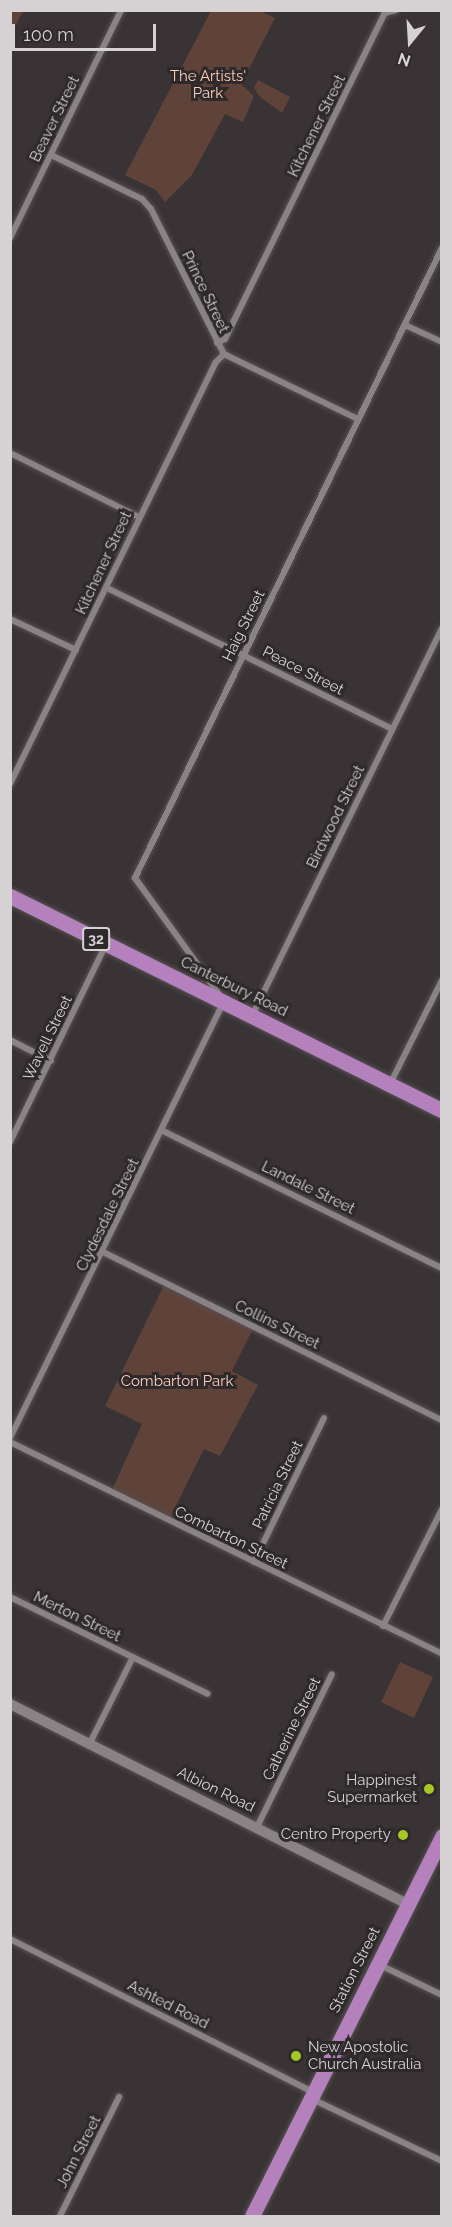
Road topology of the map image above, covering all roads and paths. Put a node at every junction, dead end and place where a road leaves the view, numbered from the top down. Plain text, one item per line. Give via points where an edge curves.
1 (121, 10) edge
2 (396, 10) edge
3 (384, 12) edge
4 (51, 155) junction
5 (10, 238) edge
6 (441, 248) edge
7 (405, 325) junction
8 (441, 342) edge
9 (217, 343) junction
10 (224, 354) junction
11 (358, 419) junction
12 (10, 453) edge
13 (139, 517) junction
14 (106, 588) junction
15 (10, 619) edge
16 (441, 628) edge
17 (76, 650) junction
18 (243, 655) junction
19 (392, 729) junction
20 (10, 784) edge
21 (10, 896) edge
22 (106, 944) junction
23 (441, 980) edge
24 (224, 1001) junction
25 (252, 1016) junction
26 (10, 1040) edge
27 (51, 1060) junction
28 (390, 1084) junction
29 (441, 1110) edge
30 (163, 1131) junction
31 (10, 1142) edge
32 (103, 1252) junction
33 (441, 1268) edge
34 (324, 1418) dead end
35 (441, 1420) edge
36 (10, 1440) edge
37 (441, 1509) edge
38 (254, 1562) junction
39 (10, 1598) edge
40 (383, 1626) junction
41 (441, 1654) edge
42 (132, 1658) junction
43 (332, 1674) dead end
44 (208, 1694) dead end
45 (10, 1704) edge
46 (89, 1744) junction
47 (257, 1827) junction
48 (441, 1836) edge
49 (408, 1904) junction
50 (10, 1939) edge
51 (378, 1964) junction
52 (441, 1995) edge
53 (312, 2096) junction
54 (119, 2097) dead end
55 (441, 2161) edge
56 (60, 2217) edge
57 (252, 2217) edge

1 - 4 street, Beaver Street
2 - 3 street
3 - 9 street, Kitchener Street via 225,339
4 - 5 street, Beaver Street
4 - 9 street, Prince Street via 142,199 151,208
6 - 7 street, Haig Street
7 - 8 street
7 - 11 street, Haig Street
9 - 10 street, Prince Street
10 - 11 street, Prince Street
10 - 13 street, Kitchener Street via 215,363
11 - 18 street, Haig Street
12 - 13 street
13 - 14 street, Kitchener Street
14 - 17 street, Kitchener Street
14 - 18 street, Peace Street
15 - 17 street
16 - 19 street, Birdwood Street
17 - 20 street, Kitchener Street
18 - 19 street, Peace Street
18 - 24 street, Haig Street via 135,878
19 - 25 street, Birdwood Street
21 - 22 main road, Canterbury Road / 32
22 - 24 main road, Canterbury Road / 32
22 - 27 street, Wavell Street
23 - 28 street
24 - 25 main road, Canterbury Road / 32
24 - 30 street, Clydesdale Street
25 - 28 main road, Canterbury Road / 32
26 - 27 street
27 - 31 street, Wavell Street
28 - 29 main road, Canterbury Road / 32
30 - 32 street, Clydesdale Street
30 - 33 street, Landale Street
32 - 35 street, Collins Street
32 - 36 street, Clydesdale Street
34 - 38 street, Patricia Street
36 - 38 street, Combarton Street
37 - 40 street
38 - 40 street, Combarton Street
39 - 42 street, Merton Street
40 - 41 street, Combarton Street
42 - 44 street, Merton Street
42 - 46 street, Merton Street
43 - 47 street, Catherine Street
45 - 46 street, Albion Road
46 - 47 street, Albion Road
47 - 49 street, Albion Road
48 - 49 main road, Station Street
49 - 51 main road, Station Street
50 - 53 street, Ashted Road
51 - 52 street
51 - 53 main road, Station Street
53 - 55 street, Ashted Road
53 - 57 main road, Station Street
54 - 56 street, John Street

